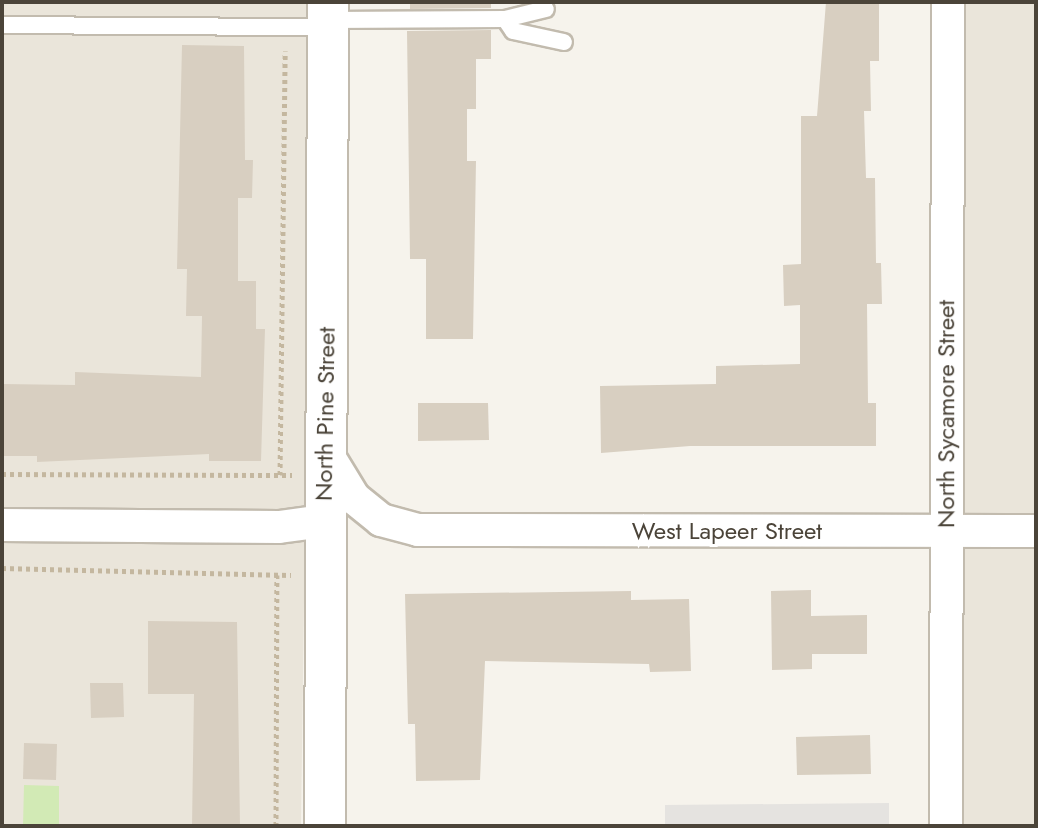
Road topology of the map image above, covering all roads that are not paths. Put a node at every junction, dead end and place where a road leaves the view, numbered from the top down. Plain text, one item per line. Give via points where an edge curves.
1 (948, 2) edge
2 (546, 9) dead end
3 (328, 17) edge
4 (505, 19) junction
5 (2, 25) edge
6 (564, 42) dead end
7 (326, 464) junction
8 (323, 521) junction
9 (2, 525) edge
10 (946, 531) junction
11 (1036, 531) edge
12 (325, 826) edge
13 (946, 826) edge

1 - 10 street, North Sycamore Street
2 - 4 lane
3 - 4 lane
3 - 5 lane via 285,27
3 - 7 street, North Pine Street
4 - 6 lane via 513,31
7 - 8 street, North Pine Street
7 - 10 street, West Lapeer Street via 381,520 418,530
8 - 9 street via 279,527
8 - 12 street, North Pine Street
10 - 11 street, West Lapeer Street
10 - 13 street, North Sycamore Street

